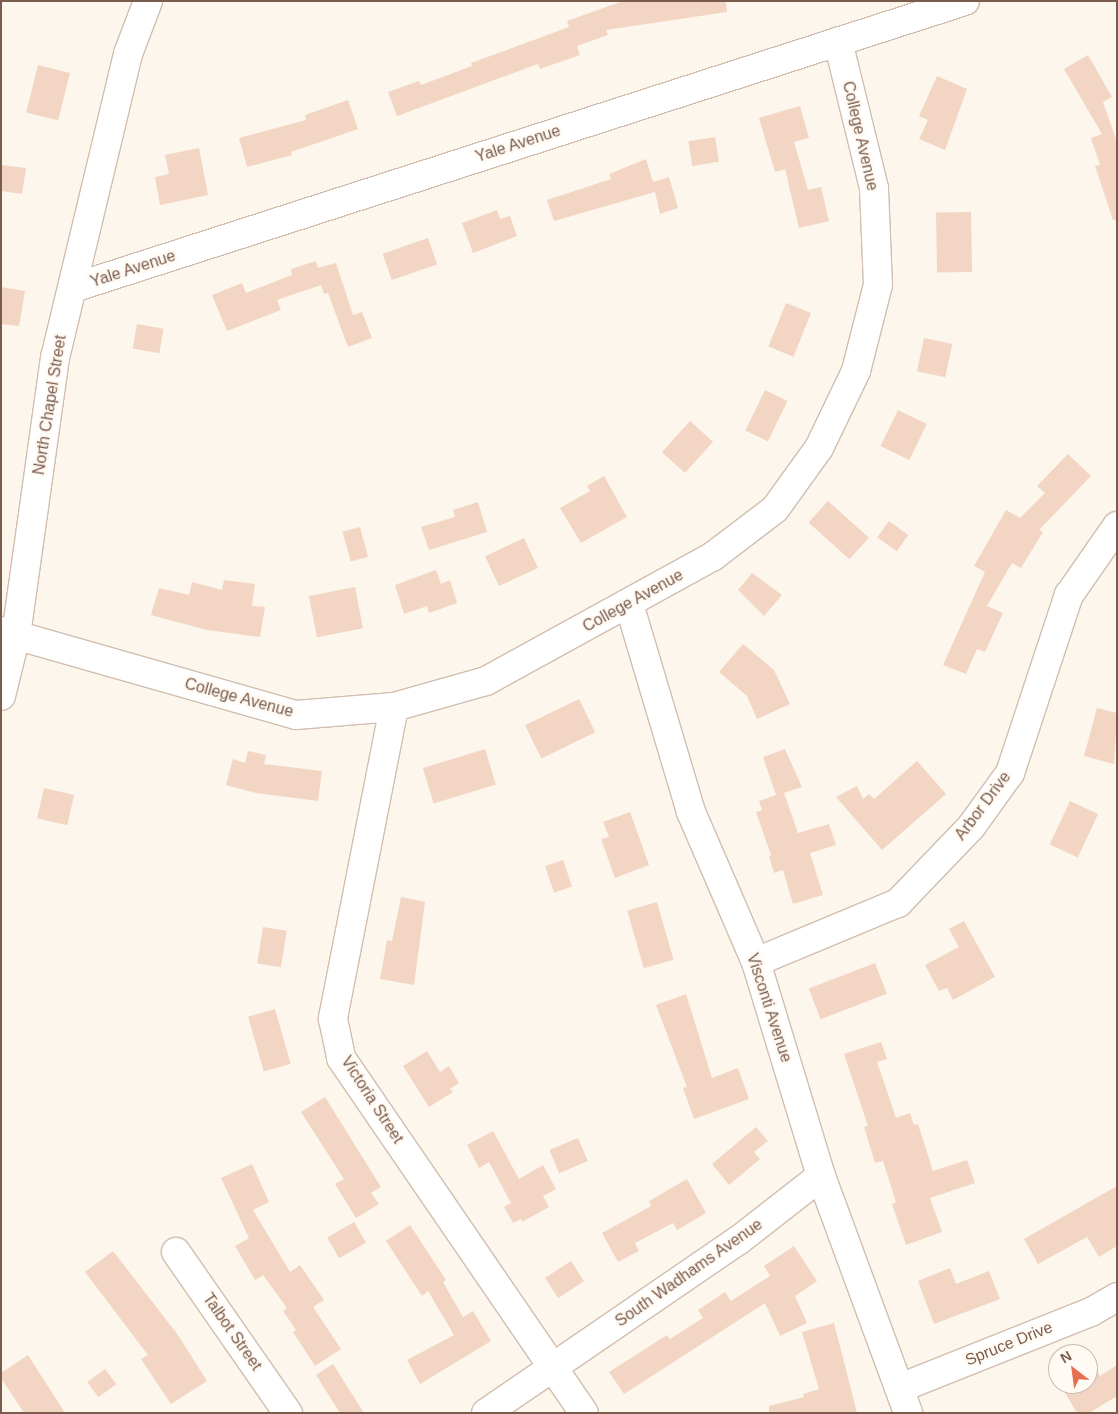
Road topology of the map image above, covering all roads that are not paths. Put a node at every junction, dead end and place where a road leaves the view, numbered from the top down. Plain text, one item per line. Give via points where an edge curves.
1 (148, 1) edge
2 (964, 1) edge
3 (838, 41) junction
4 (73, 288) junction
5 (1117, 526) edge
6 (629, 604) junction
7 (9, 633) edge
8 (1, 696) edge
9 (394, 707) junction
10 (756, 962) junction
11 (821, 1176) junction
12 (176, 1252) dead end
13 (1117, 1296) edge
14 (554, 1366) junction
15 (904, 1401) edge
16 (288, 1413) edge
17 (486, 1413) edge
18 (584, 1413) edge

1 - 4 street, North Chapel Street via 128,54
2 - 3 street, Yale Avenue
3 - 4 street, Yale Avenue
3 - 6 street, College Avenue via 874,188 878,285 856,371 819,448 775,509 712,557
4 - 7 street, North Chapel Street via 55,358
5 - 10 street, Arbor Drive via 1069,595 1010,773 971,827 898,903
6 - 9 street, College Avenue via 486,681
6 - 10 street, Visconti Avenue via 691,812
7 - 8 street, North Chapel Street
7 - 9 street, College Avenue via 296,715
9 - 14 street, Victoria Street via 333,1019 341,1058
10 - 11 street, Visconti Avenue
11 - 14 street, South Wadhams Avenue via 739,1240
11 - 15 street, Visconti Avenue
12 - 16 street, Talbot Street
13 - 15 street, Spruce Drive
14 - 17 street, South Wadhams Avenue
14 - 18 street, Victoria Street

